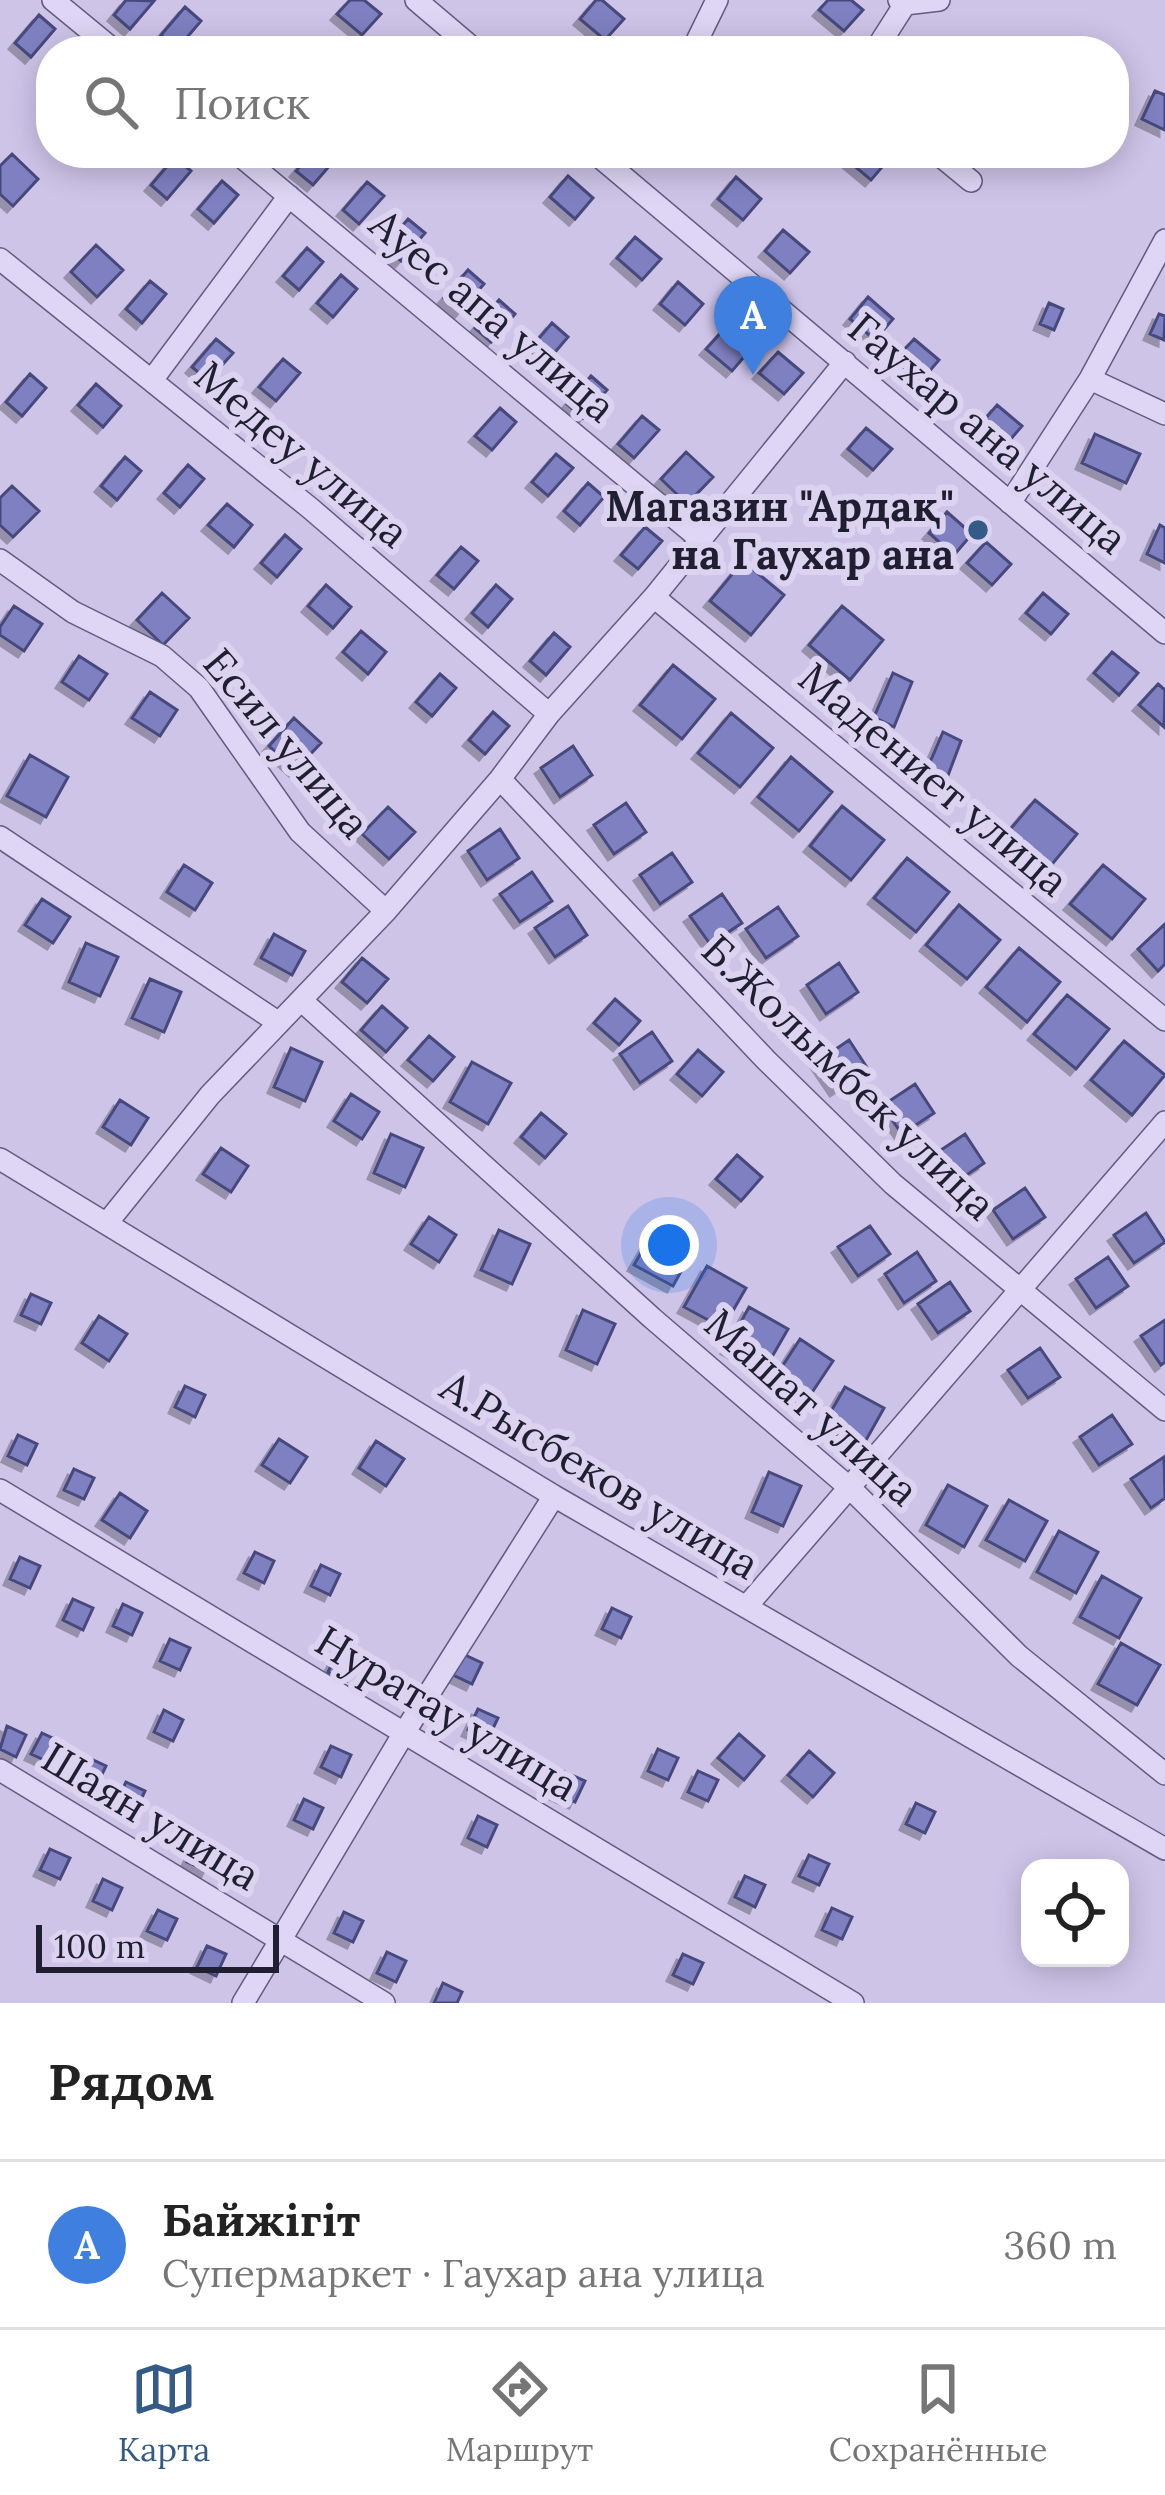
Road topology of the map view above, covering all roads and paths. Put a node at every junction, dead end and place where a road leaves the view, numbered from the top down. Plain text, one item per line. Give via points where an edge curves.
1 (53, 0) edge
2 (416, 0) edge
3 (717, 0) edge
4 (939, 0) edge
5 (902, 2) edge
6 (97, 36) edge
7 (458, 36) edge
8 (699, 36) edge
9 (883, 36) edge
10 (255, 168) edge
11 (618, 168) edge
12 (955, 168) edge
13 (971, 181) dead end
14 (289, 196) junction
15 (1165, 240) edge
16 (0, 259) edge
17 (845, 362) junction
18 (1090, 379) junction
19 (152, 380) junction
20 (1165, 414) edge
21 (1010, 503) junction
22 (699, 538) junction
23 (0, 560) edge
24 (654, 597) junction
25 (1165, 633) edge
26 (549, 714) junction
27 (500, 779) junction
28 (0, 837) edge
29 (386, 911) junction
30 (301, 1000) junction
31 (1165, 1020) edge
32 (279, 1023) junction
33 (1165, 1122) edge
34 (0, 1159) edge
35 (107, 1223) junction
36 (1023, 1291) junction
37 (1165, 1410) edge
38 (851, 1489) junction
39 (0, 1490) edge
40 (554, 1496) junction
41 (746, 1607) junction
42 (404, 1733) junction
43 (0, 1770) edge
44 (1165, 1774) edge
45 (1165, 1849) edge
46 (279, 1940) junction
47 (243, 2003) edge
48 (384, 2003) edge
49 (854, 2003) edge

1 - 6 street
2 - 7 street
3 - 8 street
4 - 5 street
5 - 9 street
10 - 14 street, Ауес апа улица
11 - 17 street, Гаухар ана улица
12 - 13 street
14 - 19 street
14 - 22 street, Ауес апа улица
15 - 18 street
16 - 19 street, Медеу улица
17 - 21 street, Гаухар ана улица
17 - 22 street
18 - 20 street
18 - 21 street
19 - 26 street, Медеу улица
21 - 25 street, Гаухар ана улица
22 - 24 street
23 - 29 street, Есил улица via 73,612 162,656 199,688 301,832
24 - 26 street
24 - 31 street, Мадениет улица
26 - 27 street
27 - 29 street
27 - 36 street, Б.Жолымбек улица via 829,1122
28 - 32 street
29 - 30 street
30 - 32 street
30 - 38 street, Машат улица
32 - 35 street
33 - 36 street
34 - 35 street, А.Рысбеков улица
35 - 40 street, А.Рысбеков улица
36 - 37 street, Б.Жолымбек улица
36 - 38 street
38 - 41 street
38 - 44 street, Машат улица via 1019,1657
39 - 42 street, Нуратау улица
40 - 41 street, А.Рысбеков улица
40 - 42 street
41 - 45 street, А.Рысбеков улица
42 - 46 street
42 - 49 street, Нуратау улица
43 - 46 street, Шаян улица
46 - 47 street
46 - 48 street, Шаян улица

